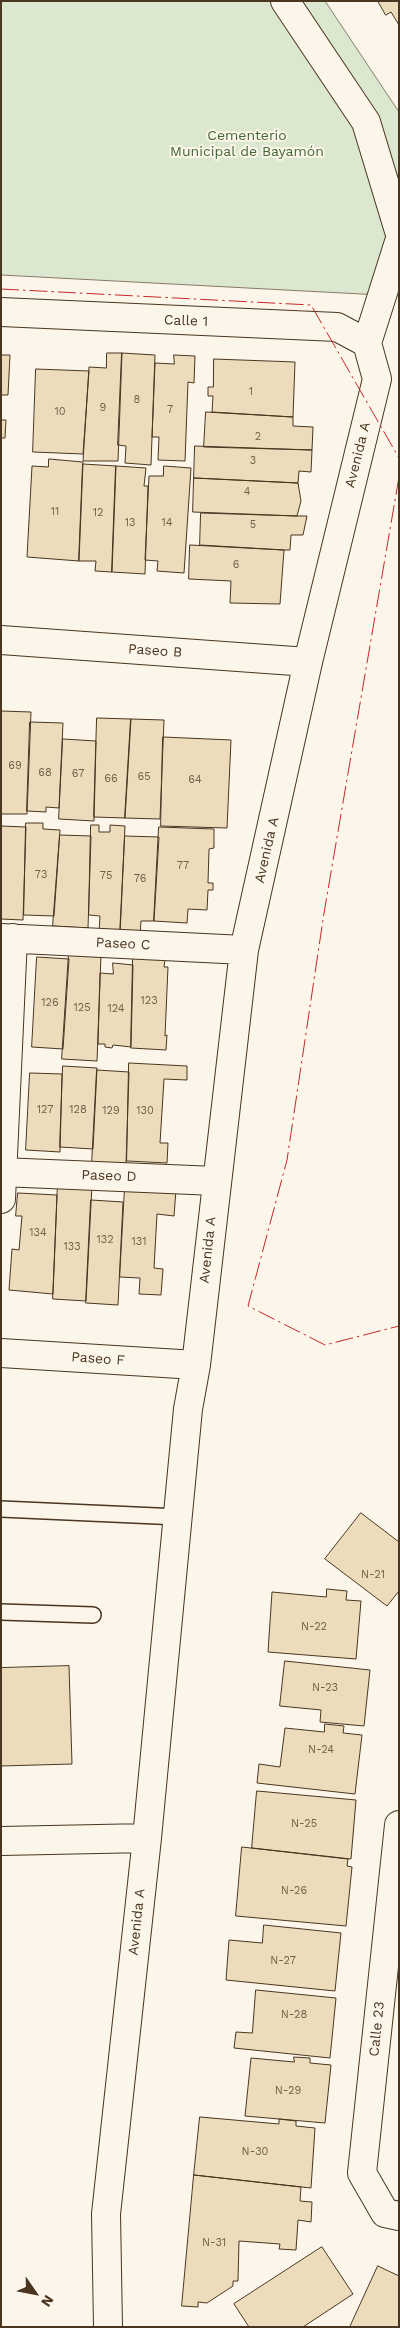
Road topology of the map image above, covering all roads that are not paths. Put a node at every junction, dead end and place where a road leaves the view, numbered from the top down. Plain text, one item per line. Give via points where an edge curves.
1 (285, 1) edge
2 (399, 231) edge
3 (399, 242) edge
4 (1, 312) edge
5 (367, 343) junction
6 (1, 640) edge
7 (308, 662) junction
8 (7, 938) edge
9 (244, 950) junction
10 (2, 1172) edge
11 (216, 1181) junction
12 (1, 1199) edge
13 (1, 1353) edge
14 (196, 1365) junction
15 (1, 1509) edge
16 (179, 1517) junction
17 (1, 1612) edge
18 (94, 1615) dead end
19 (399, 1825) edge
20 (147, 1838) junction
21 (1, 1841) edge
22 (396, 1888) edge
23 (399, 2216) edge
24 (108, 2327) edge

1 - 2 street via 366,122
3 - 5 street
4 - 5 street, Calle 1 via 337,327
5 - 7 street, Avenida A via 377,379
6 - 7 street, Paseo B
7 - 9 street, Avenida A
8 - 9 street, Paseo C
8 - 10 street
9 - 11 street, Avenida A
10 - 11 street, Paseo D
10 - 12 street
11 - 14 street, Avenida A
13 - 14 street, Paseo F
14 - 16 street, Avenida A via 188,1408
15 - 16 lane
16 - 20 street, Avenida A
17 - 18 lane
19 - 22 street, Calle 23
20 - 21 street
20 - 24 street, Avenida A via 106,2214
22 - 23 street, Calle 23 via 362,2173 385,2213

